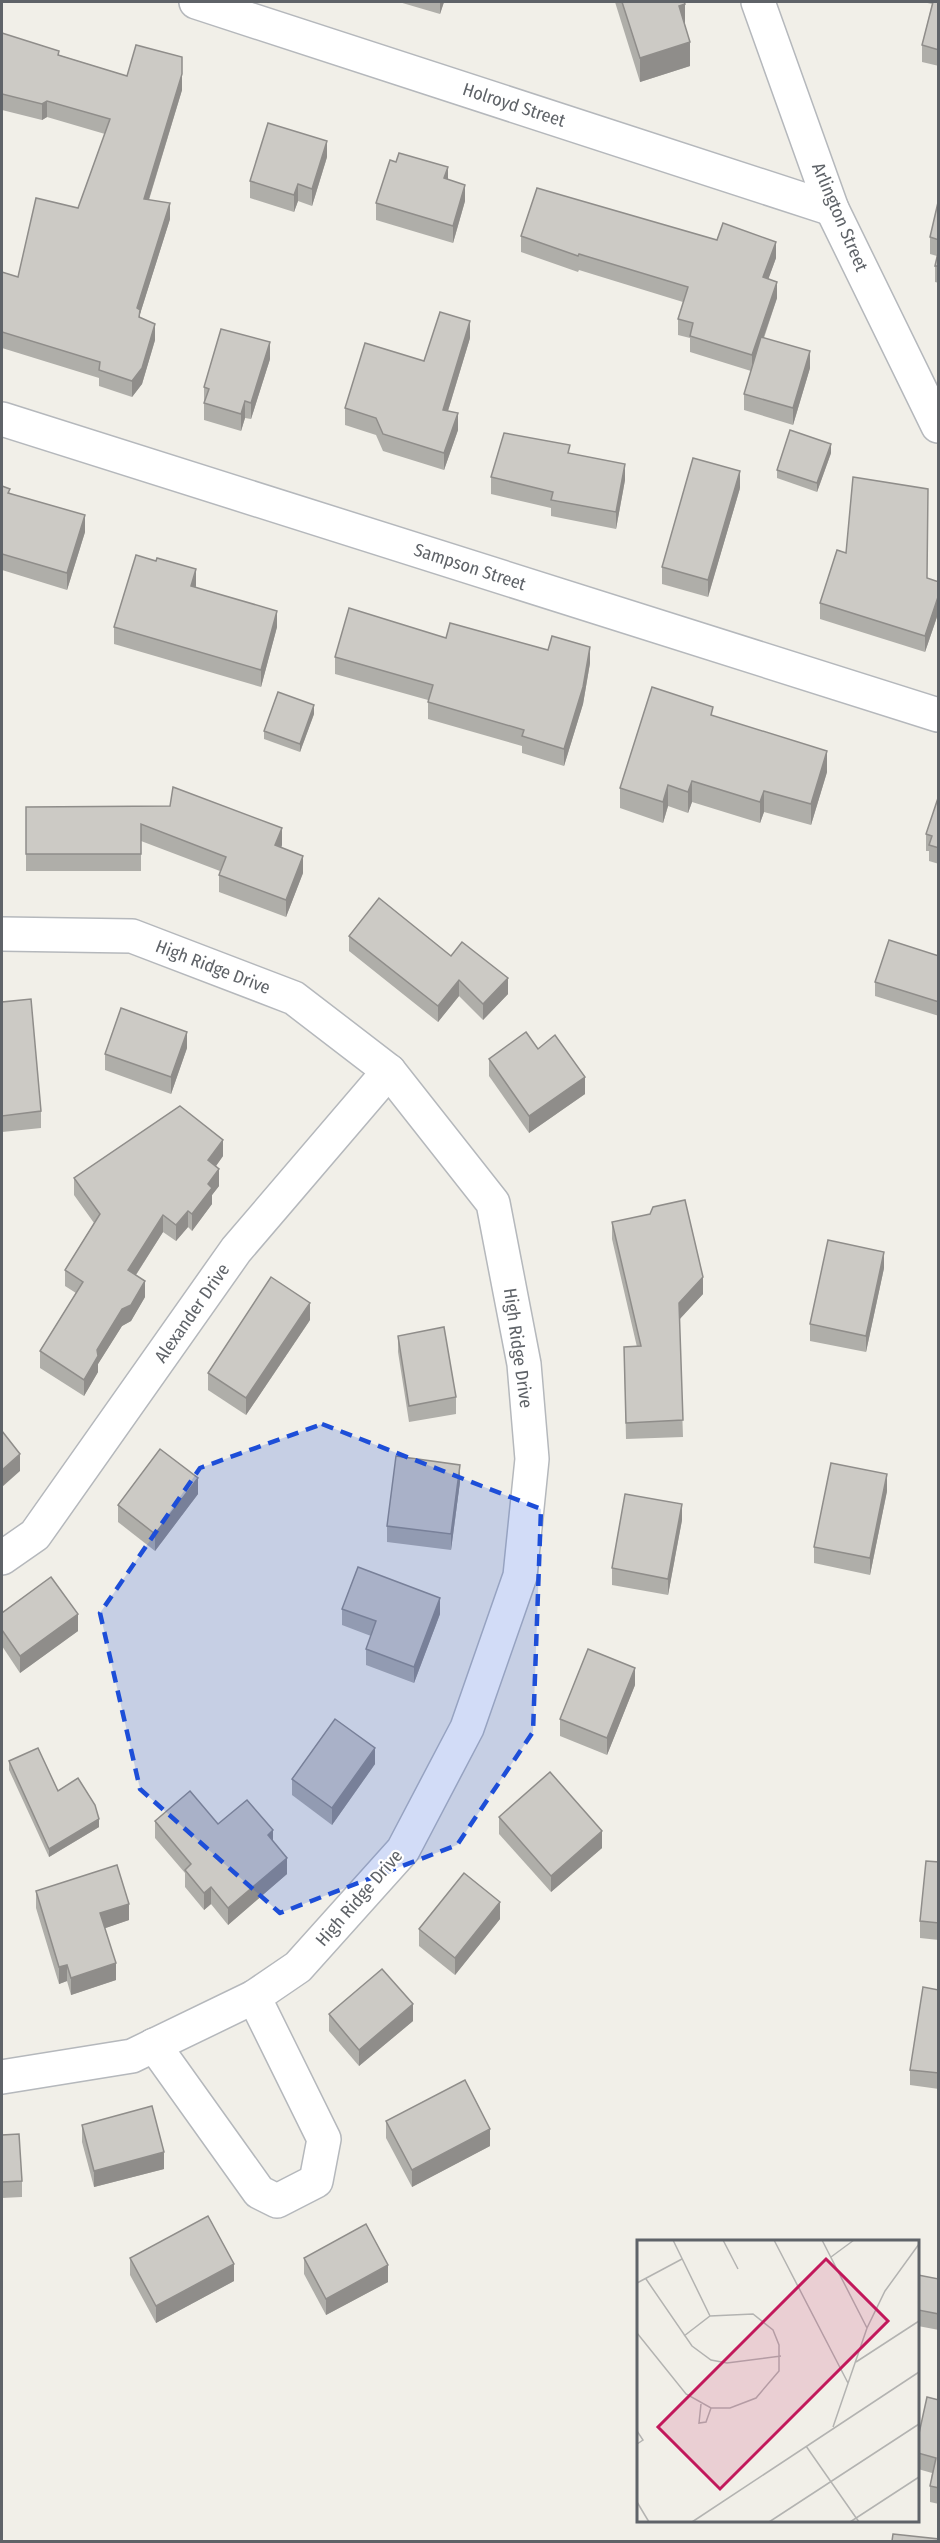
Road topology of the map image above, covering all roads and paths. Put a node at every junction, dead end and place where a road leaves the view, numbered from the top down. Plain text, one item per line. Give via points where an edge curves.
1 (196, 2) edge
2 (758, 2) edge
3 (832, 209) junction
4 (2, 419) edge
5 (939, 426) edge
6 (939, 715) edge
7 (2, 934) edge
8 (390, 1071) junction
9 (2, 1558) edge
10 (254, 1997) junction
11 (154, 2045) junction
12 (2, 2076) edge

1 - 3 street, Holroyd Street
2 - 3 street, Arlington Street
3 - 5 street, Arlington Street
4 - 6 street, Sampson Street
7 - 8 street, High Ridge Drive via 132,936 294,998
8 - 9 street, Alexander Drive via 236,1250 35,1535
8 - 10 street, High Ridge Drive via 494,1203 524,1364 532,1459 520,1576 467,1728 403,1850 298,1967
10 - 11 street, High Ridge Drive
10 - 11 street via 324,2139 316,2181 278,2200 259,2192
11 - 12 street, High Ridge Drive via 132,2056

